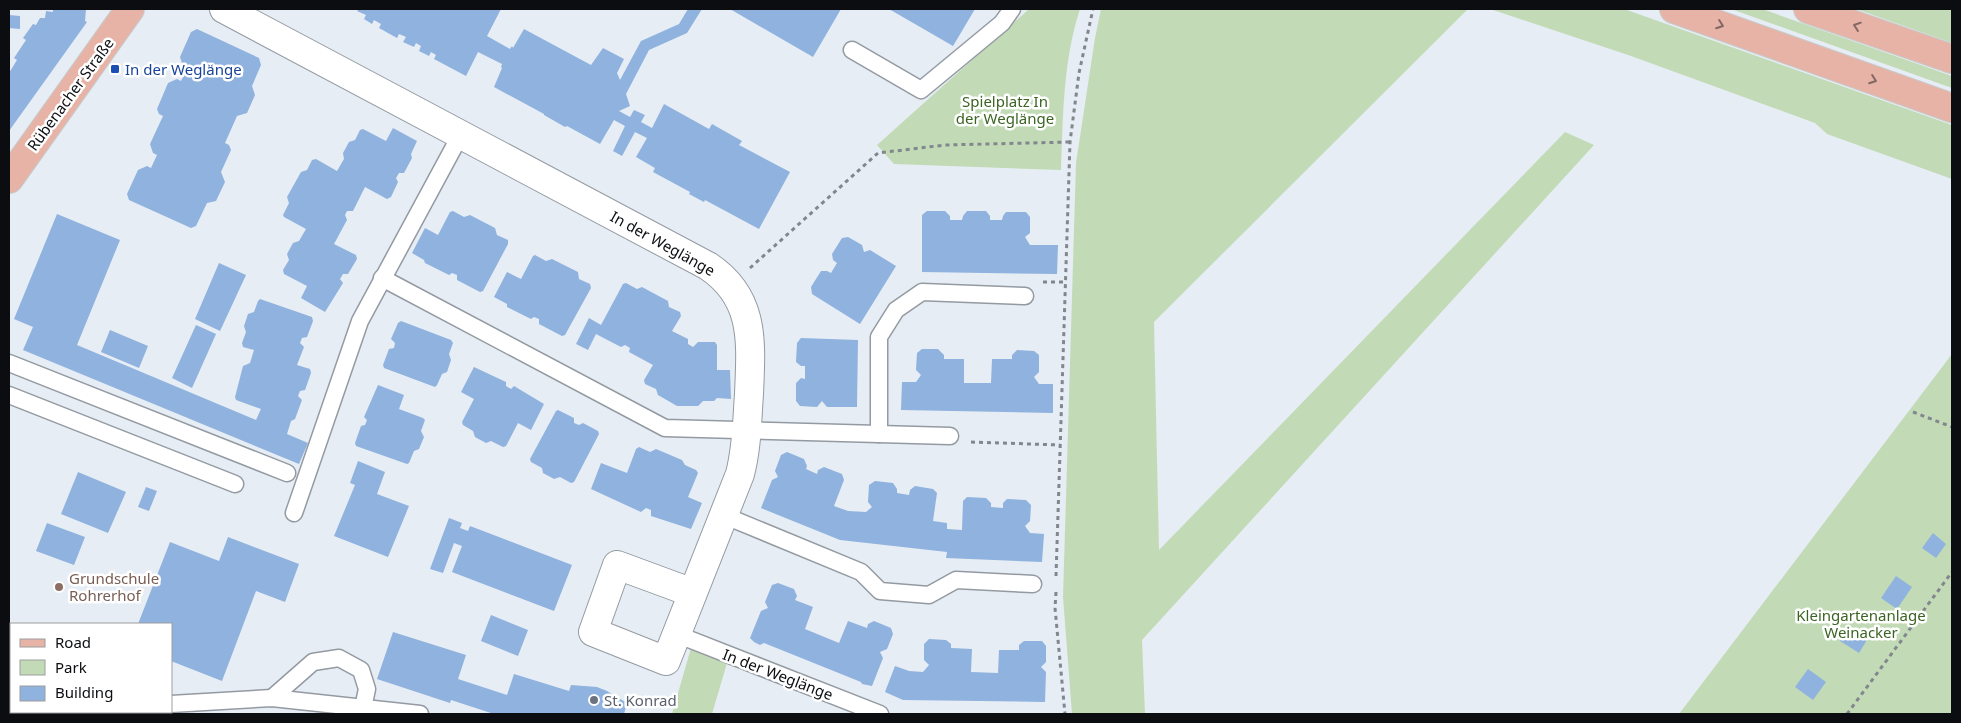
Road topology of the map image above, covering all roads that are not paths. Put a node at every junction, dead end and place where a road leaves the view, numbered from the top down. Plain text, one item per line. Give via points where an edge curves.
1 (130, 9) edge
2 (224, 9) edge
3 (1012, 9) edge
4 (1674, 9) edge
5 (1808, 9) edge
6 (852, 50) dead end
7 (1952, 59) edge
8 (1952, 108) edge
9 (461, 134) junction
10 (9, 179) edge
11 (382, 278) junction
12 (1025, 296) dead end
13 (9, 363) edge
14 (9, 395) edge
15 (747, 430) junction
16 (879, 434) junction
17 (950, 436) road end
18 (287, 473) dead end
19 (235, 484) dead end
20 (294, 512) dead end
21 (722, 515) junction
22 (1033, 584) dead end
23 (693, 593) junction
24 (676, 634) junction
25 (272, 698) junction
26 (172, 704) edge
27 (363, 708) junction
28 (420, 714) edge
29 (880, 714) edge

1 - 10 main road, Rübenacher Straße
2 - 9 street, In der Weglänge
3 - 6 lane via 1002,23 921,90
4 -> 8 main road
7 -> 5 main road
9 - 11 lane
9 - 15 street, In der Weglänge via 708,266 731,285 741,301 750,344
11 - 15 lane via 665,428
11 - 20 lane via 360,321
12 - 16 lane via 922,292 896,310 879,337
13 - 18 lane
14 - 19 lane
15 - 16 lane
15 - 21 street, In der Weglänge via 740,474
16 - 17 lane
21 - 22 lane via 861,572 880,591 930,595 956,580
21 - 23 street, In der Weglänge
23 - 24 street, In der Weglänge
23 - 24 street, In der Weglänge via 617,565 593,632 666,661
24 - 29 lane, In der Weglänge
25 - 26 lane
25 - 27 lane
25 - 27 lane via 313,662 339,658 361,670 367,689
27 - 28 lane

